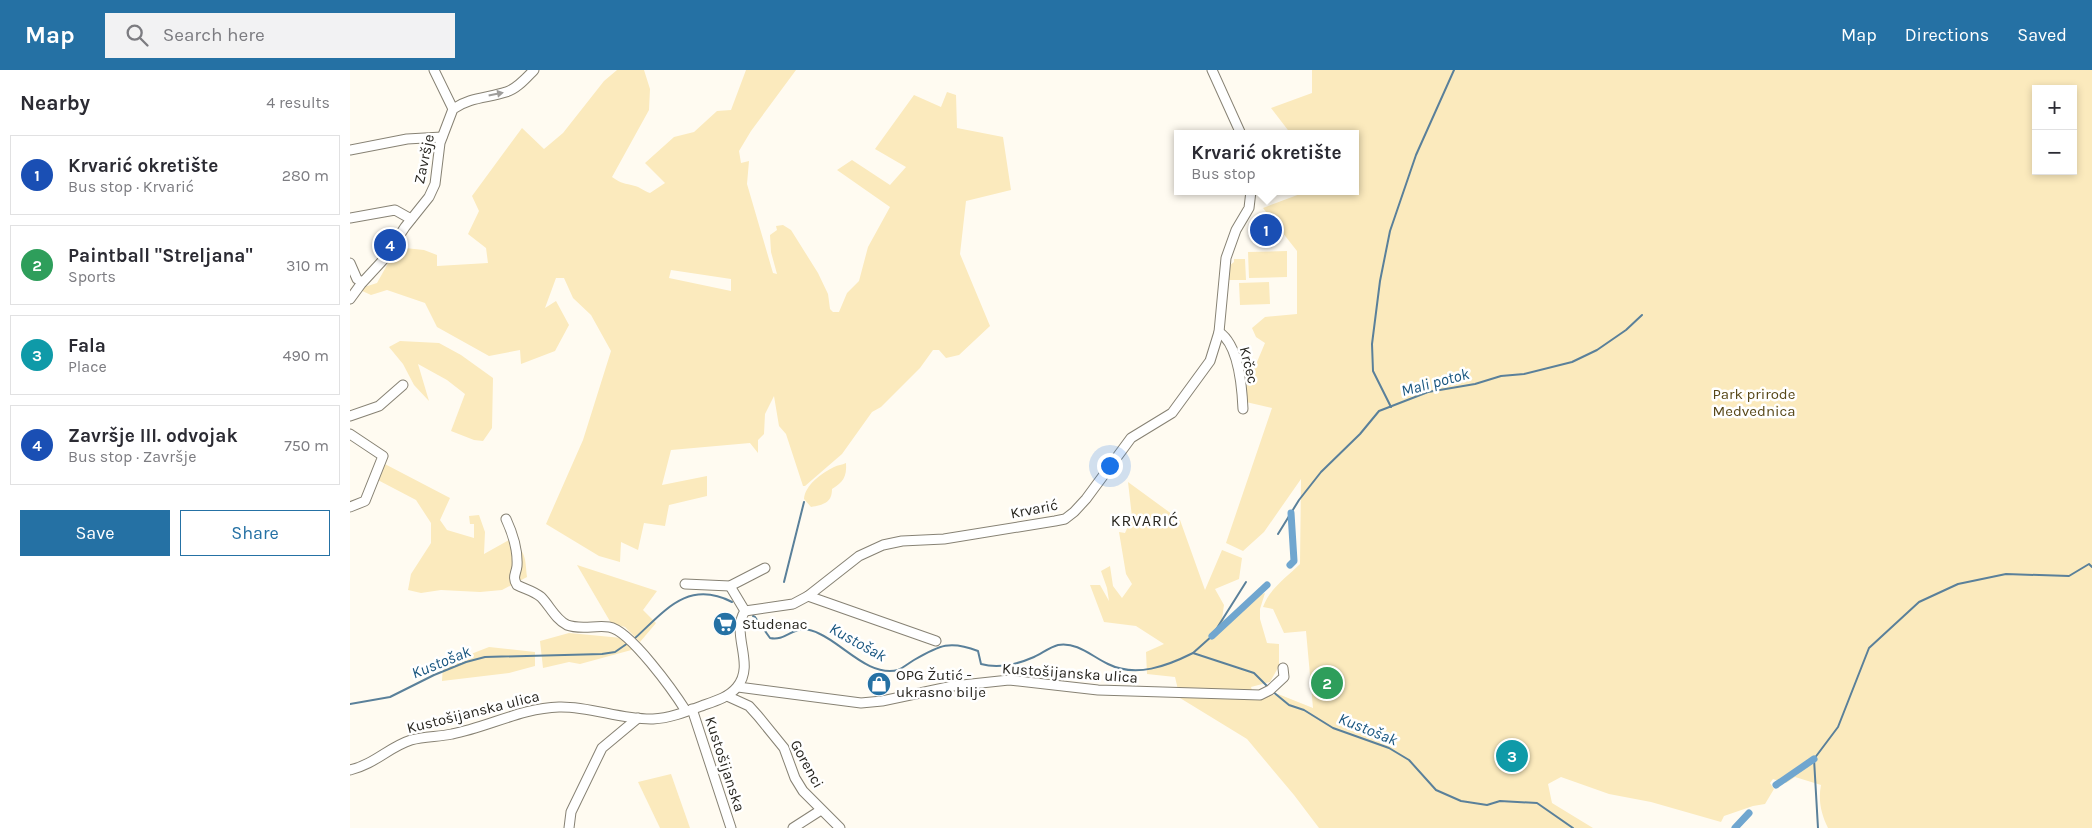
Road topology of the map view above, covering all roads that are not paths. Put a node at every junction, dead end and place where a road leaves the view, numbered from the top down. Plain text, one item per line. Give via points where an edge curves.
1 (434, 70) edge
2 (534, 70) edge
3 (1212, 70) edge
4 (1218, 70) edge
5 (1217, 81) junction
6 (453, 109) junction
7 (1239, 130) edge
8 (442, 137) junction
9 (350, 150) edge
10 (1251, 195) edge
11 (350, 218) edge
12 (411, 219) junction
13 (350, 262) edge
14 (362, 282) junction
15 (350, 299) edge
16 (1219, 332) junction
17 (403, 385) dead end
18 (1243, 409) dead end
19 (350, 416) edge
20 (350, 434) edge
21 (350, 507) edge
22 (506, 519) dead end
23 (765, 568) dead end
24 (685, 584) dead end
25 (730, 586) junction
26 (808, 596) junction
27 (745, 611) junction
28 (936, 641) dead end
29 (1283, 668) dead end
30 (738, 687) junction
31 (727, 696) junction
32 (689, 710) junction
33 (638, 718) junction
34 (350, 770) edge
35 (821, 810) junction
36 (568, 828) edge
37 (731, 828) edge
38 (793, 828) edge
39 (840, 828) edge

1 - 6 street
6 -> 2 street via 473,99 507,92
3 - 5 street
4 - 5 street
5 - 7 street
6 - 8 street, Završje
8 - 9 street via 407,138
8 - 12 street, Završje via 433,190
10 - 16 street, Krvarić via 1249,208 1236,230 1226,258
11 - 12 street via 395,210
12 - 14 street, Završje via 384,259
13 - 14 street via 357,279
14 - 15 street, Završje
16 - 18 street, Krčec via 1231,345 1236,361
16 - 26 street, Krvarić via 1210,361 1172,413 1131,438 1086,499 1065,518 944,539 883,545 859,556
17 - 19 street via 379,406
20 - 21 street via 382,456 365,501
22 - 32 street, Kustošijanska via 517,566 514,576 517,585 542,598 568,625 610,627 632,642
23 - 25 street
24 - 25 street
25 - 27 street
26 - 27 street, Krvarić via 793,604
26 - 28 street
27 - 30 street via 740,622 745,667
29 - 30 street, Kustošijanska ulica via 1284,677 1260,695 1098,690 1009,680 954,686 861,703
30 - 31 street, Kustošijanska ulica
31 - 32 street, Kustošijanska ulica
31 - 35 street, Gorenci via 749,706 784,748 799,784
32 - 33 street, Kustošijanska ulica via 661,718
32 - 37 street, Kustošijanska
33 - 34 street, Kustošijanska ulica via 569,707 539,710 451,735 410,740 371,763
33 - 36 street via 602,748 570,812
35 - 38 street
35 - 39 street, Gorenci

